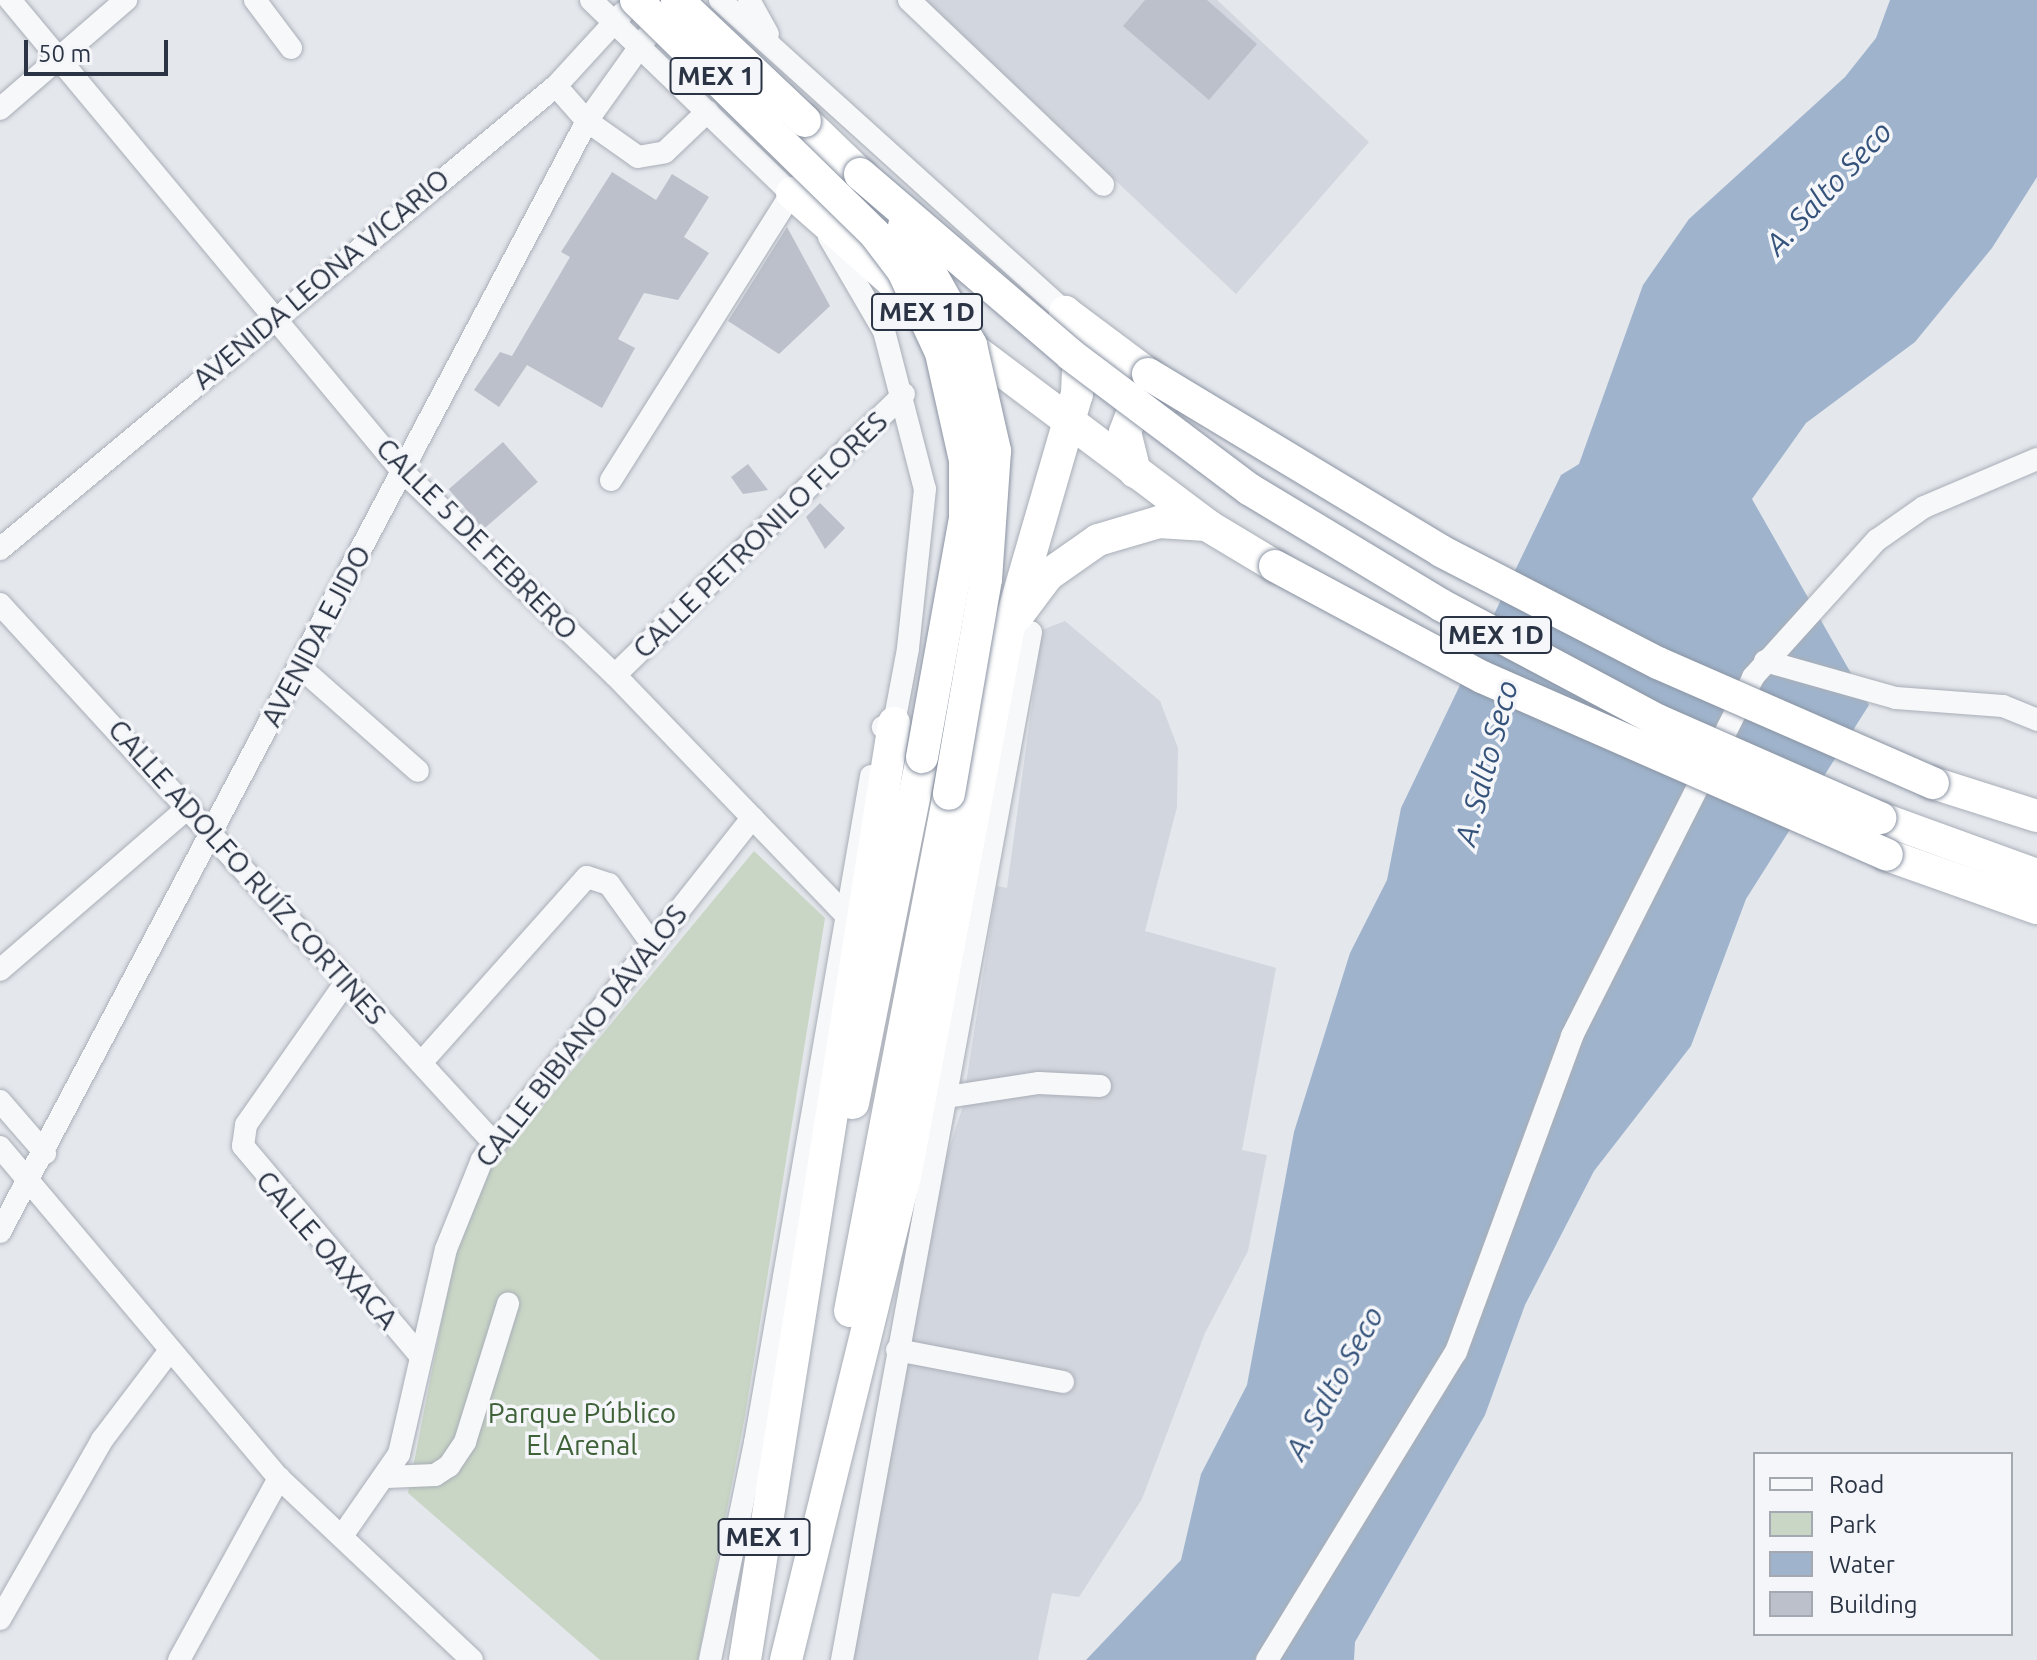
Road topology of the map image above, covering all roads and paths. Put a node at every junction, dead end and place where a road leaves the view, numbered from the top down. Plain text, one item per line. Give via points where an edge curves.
1 (10, 0) edge
2 (126, 0) edge
3 (255, 0) edge
4 (591, 0) edge
5 (675, 0) edge
6 (720, 0) edge
7 (749, 0) edge
8 (909, 0) edge
9 (628, 8) edge
10 (641, 46) junction
11 (291, 48) dead end
12 (61, 56) junction
13 (800, 77) junction
14 (556, 86) junction
15 (0, 109) edge
16 (708, 111) junction
17 (587, 121) junction
18 (747, 151) junction
19 (860, 174) junction
20 (1103, 185) dead end
21 (792, 193) junction
22 (1065, 312) junction
23 (275, 315) junction
24 (904, 394) junction
25 (1185, 398) junction
26 (1068, 424) junction
27 (2037, 459) edge
28 (402, 471) junction
29 (1135, 472) junction
30 (611, 480) dead end
31 (1210, 527) junction
32 (0, 549) edge
33 (0, 604) edge
34 (1020, 632) junction
35 (1765, 661) junction
36 (300, 667) junction
37 (615, 675) junction
38 (2037, 720) edge
39 (894, 723) junction
40 (418, 771) dead end
41 (189, 807) junction
42 (2037, 816) edge
43 (752, 818) junction
44 (213, 832) junction
45 (2037, 875) edge
46 (2037, 908) edge
47 (842, 911) junction
48 (652, 944) junction
49 (0, 970) edge
50 (346, 982) junction
51 (421, 1063) junction
52 (1100, 1086) dead end
53 (947, 1097) junction
54 (0, 1101) edge
55 (493, 1142) junction
56 (0, 1147) edge
57 (45, 1153) junction
58 (29, 1181) junction
59 (0, 1232) edge
60 (508, 1304) dead end
61 (897, 1350) junction
62 (168, 1353) junction
63 (418, 1353) junction
64 (1063, 1382) dead end
65 (783, 1415) junction
66 (387, 1477) junction
67 (279, 1478) junction
68 (342, 1536) junction
69 (0, 1619) edge
70 (179, 1660) edge
71 (472, 1660) edge
72 (710, 1660) edge
73 (745, 1660) edge
74 (785, 1660) edge
75 (842, 1660) edge
76 (1267, 1660) edge

1 - 12 street, CALLE 5 DE FEBRERO
2 - 12 street
3 - 11 street
4 - 9 street
5 - 10 street
5 - 19 highway, MEX 1, bridge
6 - 13 street
7 - 13 street
8 - 20 street
9 - 10 street
9 - 14 street, AVENIDA LEONA VICARIO
9 - 65 highway, MEX 1, bridge via 797,152 903,271 955,406 965,518 922,757
10 - 16 street
10 - 17 street, AVENIDA EJIDO
12 - 15 street
12 - 23 street, CALLE 5 DE FEBRERO
13 - 18 street via 777,75 750,89 740,117
13 - 22 street
14 - 17 street
14 - 23 street, AVENIDA LEONA VICARIO
16 - 17 street via 665,152 649,157 625,152
16 - 18 street
17 - 28 street, AVENIDA EJIDO
18 - 21 street
19 - 45 highway, MEX 1D, bridge via 1071,355 1249,489 1441,605 1657,720 1880,818
19 - 74 highway, bridge via 902,224 957,312 991,424 993,527 949,794
21 - 24 street via 870,302
21 - 26 highway, MEX 1D
21 - 30 street
22 - 25 highway, bridge
22 - 26 highway via 1080,360
23 - 28 street, CALLE 5 DE FEBRERO
23 - 32 street, AVENIDA LEONA VICARIO
24 - 37 street, CALLE PETRONILO FLORES
24 - 39 street via 925,489 925,536
25 - 29 highway via 1149,402 1131,416 1125,432
25 - 42 highway, bridge via 1441,551 1658,663 1933,783
26 - 29 highway, MEX 1D
26 - 34 highway
27 - 35 street via 1924,507 1877,540
28 - 36 street, AVENIDA EJIDO
28 - 37 street, CALLE 5 DE FEBRERO
29 - 31 highway, MEX 1D
31 - 34 highway via 1159,522 1098,540 1048,575
31 - 46 highway, MEX 1D, bridge via 1482,677 1887,855
33 - 41 street, CALLE ADOLFO RUÍZ CORTINES
34 - 53 street
34 - 74 highway via 912,1146
35 - 38 street via 1896,698 2003,706
35 - 76 street via 1572,1036 1456,1352
36 - 40 street
36 - 44 street, AVENIDA EJIDO
37 - 43 street, CALLE 5 DE FEBRERO
39 - 47 street via 881,733
39 - 65 highway
41 - 44 street, CALLE ADOLFO RUÍZ CORTINES
41 - 49 street
43 - 47 street, CALLE 5 DE FEBRERO
43 - 48 street, CALLE BIBIANO DÁVALOS
44 - 50 street, CALLE ADOLFO RUÍZ CORTINES
44 - 57 street, AVENIDA EJIDO
47 - 72 street via 773,1345
48 - 51 street via 609,884 587,877
48 - 55 street, CALLE BIBIANO DÁVALOS
50 - 51 street, CALLE ADOLFO RUÍZ CORTINES
50 - 63 street, CALLE OAXACA via 246,1125 243,1146
51 - 55 street, CALLE ADOLFO RUÍZ CORTINES
52 - 53 street via 1039,1083
53 - 61 street
54 - 57 street
55 - 63 street, CALLE BIBIANO DÁVALOS via 461,1205
56 - 58 street
57 - 58 street, AVENIDA EJIDO
58 - 59 street, AVENIDA EJIDO
58 - 62 street
60 - 66 street via 465,1442 449,1466 435,1475
61 - 64 street
61 - 75 street
62 - 67 street
62 - 69 street via 102,1440
63 - 66 street, CALLE BIBIANO DÁVALOS via 407,1428
65 - 73 highway, MEX 1
66 - 68 street, CALLE BIBIANO DÁVALOS
67 - 68 street
67 - 70 street
68 - 71 street

